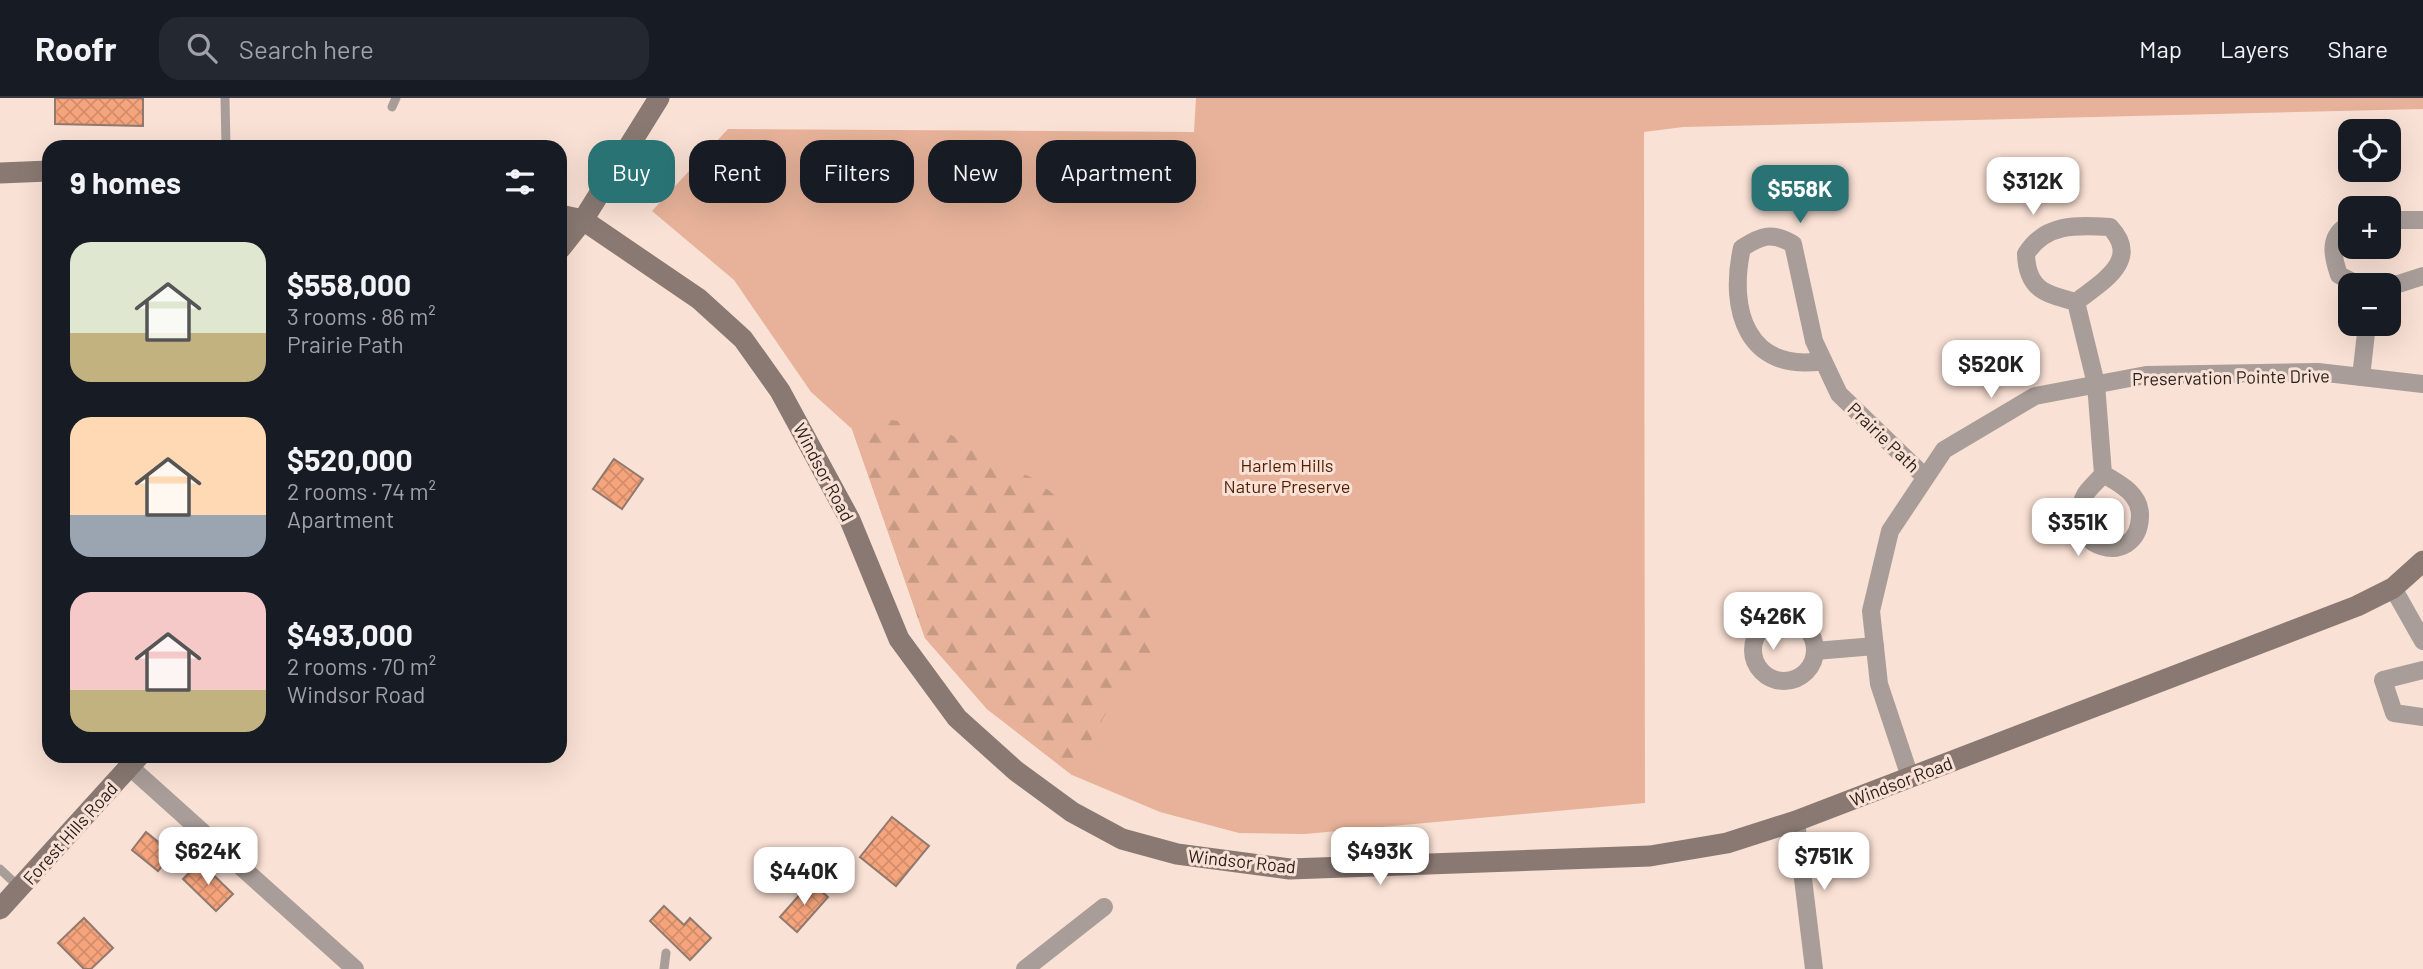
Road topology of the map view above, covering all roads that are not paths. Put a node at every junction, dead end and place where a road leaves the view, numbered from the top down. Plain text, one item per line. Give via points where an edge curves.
1 (225, 98) edge
2 (659, 98) edge
3 (226, 140) edge
4 (42, 172) edge
5 (0, 173) edge
6 (567, 217) edge
7 (2401, 219) edge
8 (583, 220) junction
9 (2423, 220) edge
10 (2338, 234) edge
11 (567, 240) edge
12 (2338, 273) edge
13 (2423, 275) edge
14 (2401, 282) edge
15 (2076, 302) junction
16 (2366, 336) edge
17 (1823, 361) junction
18 (2361, 377) junction
19 (2096, 384) junction
20 (2423, 384) edge
21 (2104, 474) dead end
22 (1925, 477) junction
23 (2423, 561) edge
24 (2393, 588) junction
25 (2423, 641) edge
26 (1875, 646) junction
27 (1815, 651) dead end
28 (2423, 670) edge
29 (2423, 717) edge
30 (133, 763) edge
31 (135, 763) edge
32 (1910, 777) junction
33 (1796, 821) junction
34 (0, 869) edge
35 (20, 887) junction
36 (1104, 907) dead end
37 (0, 909) edge
38 (666, 953) dead end
39 (355, 969) edge
40 (664, 969) edge
41 (1024, 969) edge
42 (1814, 969) edge

1 - 3 lane
2 - 8 street
4 - 5 street
6 - 8 street, Windsor Road
7 - 9 street
8 - 11 street
8 - 33 street, Windsor Road via 699,299 743,339 780,391 850,520 899,639 957,718 1016,771 1072,812 1122,839 1177,854 1290,869 1650,856 1727,843
10 - 12 street via 2333,255
13 - 14 street
15 - 15 street via 2115,270 2122,254 2120,238 2110,227 2081,225 2043,234 2026,254 2031,279 2044,294
15 - 19 street
16 - 18 street
17 - 17 street, Prairie Path via 1814,341 1793,244 1776,234 1759,236 1742,248 1736,274 1741,318 1754,343 1774,357 1791,362
17 - 22 street, Prairie Path via 1839,394
18 - 19 street, Preservation Pointe Drive via 2318,372 2146,374
18 - 20 street, Preservation Pointe Drive
19 - 21 street
19 - 22 street, Preservation Pointe Drive via 2035,396 1944,450
22 - 26 street, Preservation Pointe Drive via 1890,531 1871,611
23 - 24 street, Windsor Road
24 - 25 street
24 - 32 street, Windsor Road via 2357,606
26 - 27 street
26 - 32 street, Preservation Pointe Drive via 1879,684
28 - 29 street via 2383,680 2394,713
30 - 35 street, Forest Hills Road
31 - 39 street
32 - 33 street, Windsor Road
33 - 42 street
34 - 35 lane
35 - 37 street, Forest Hills Road
36 - 41 street
38 - 40 lane

